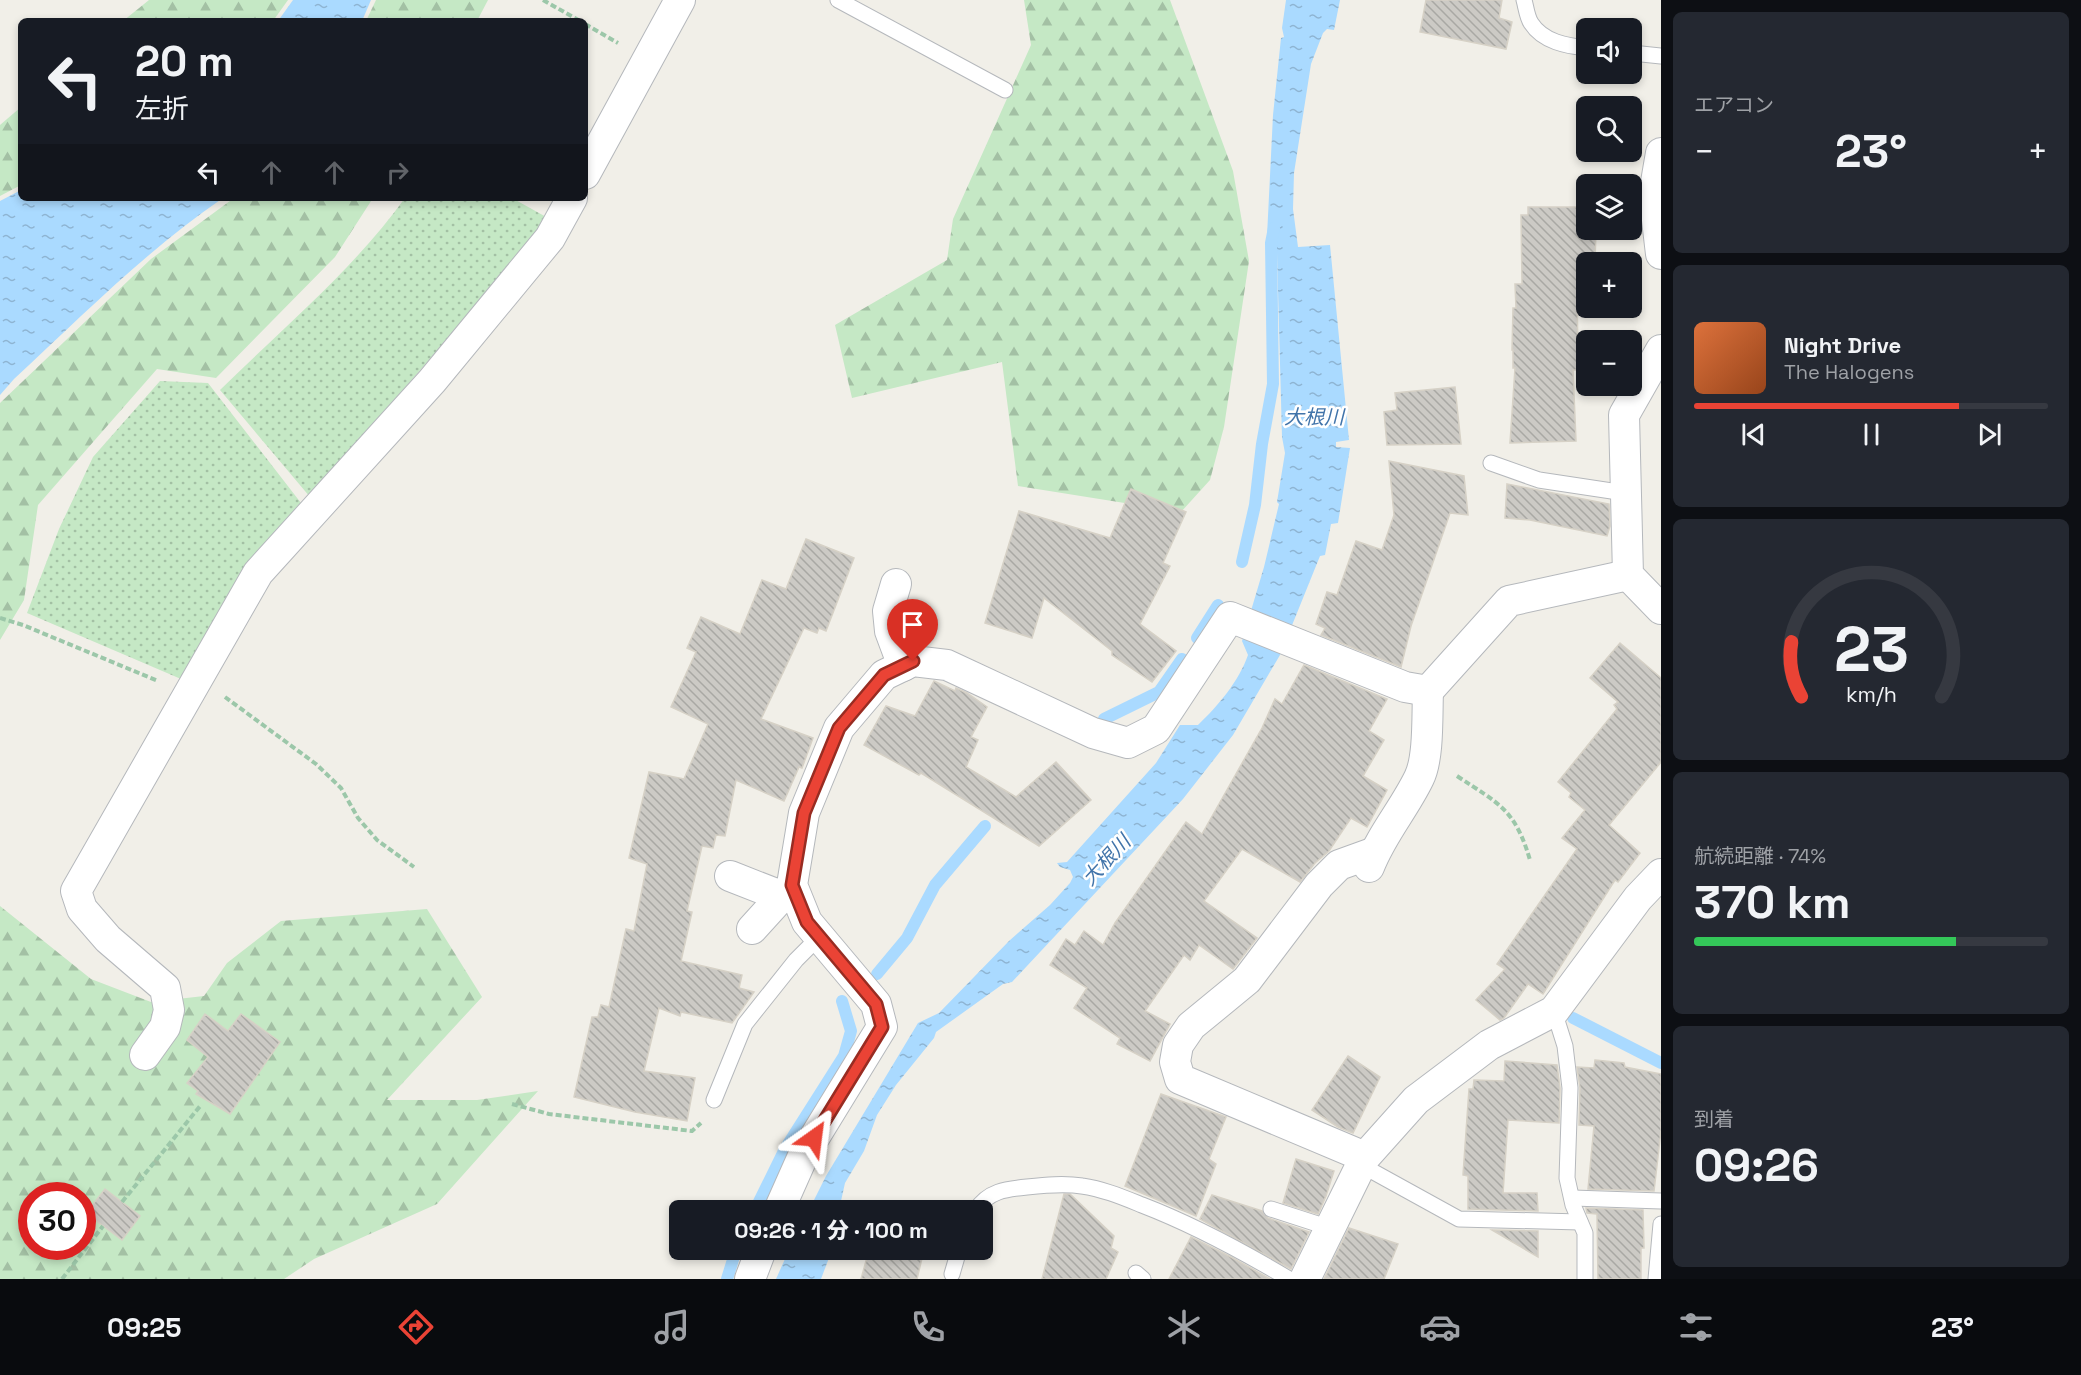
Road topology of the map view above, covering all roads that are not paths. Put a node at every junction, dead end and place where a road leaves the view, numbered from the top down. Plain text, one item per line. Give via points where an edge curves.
1 (680, 0) edge
2 (838, 0) edge
3 (1524, 0) edge
4 (1576, 47) edge
5 (1642, 54) edge
6 (1661, 56) edge
7 (1005, 90) dead end
8 (1661, 153) edge
9 (588, 169) edge
10 (570, 201) edge
11 (1661, 254) edge
12 (1661, 350) edge
13 (1491, 463) dead end
14 (1625, 493) junction
15 (1628, 575) junction
16 (896, 584) dead end
17 (1661, 609) edge
18 (903, 666) junction
19 (1428, 691) junction
20 (1661, 874) edge
21 (730, 876) dead end
22 (786, 890) junction
23 (752, 929) dead end
24 (819, 937) junction
25 (1554, 1011) junction
26 (145, 1055) dead end
27 (714, 1100) road end
28 (1363, 1161) junction
29 (1572, 1198) junction
30 (783, 1200) edge
31 (983, 1200) edge
32 (1661, 1201) edge
33 (1271, 1209) dead end
34 (1580, 1222) junction
35 (1661, 1224) edge
36 (1330, 1228) junction
37 (757, 1260) edge
38 (956, 1260) edge
39 (952, 1274) dead end
40 (750, 1279) edge
41 (1289, 1279) edge
42 (1305, 1279) edge
43 (1585, 1279) edge
44 (1656, 1279) edge

1 - 9 street
2 - 7 lane
3 - 4 lane via 1531,23 1547,39
5 - 6 lane
8 - 11 street via 1654,194
10 - 26 street via 550,238 432,381 258,573 76,891 82,909 108,939 165,988 169,1010 165,1027
12 - 14 street via 1624,415
13 - 14 lane via 1539,480
14 - 15 street
15 - 17 street
15 - 19 street via 1509,601
16 - 18 street via 888,611 890,631
18 - 19 street via 913,661 947,665 1093,733 1128,743 1156,729 1230,617 1405,687
18 - 22 street via 884,675 839,728 804,813
19 - 28 street via 1420,776 1372,859 1339,865 1319,885 1247,980 1191,1026 1178,1045 1174,1062 1180,1079
20 - 25 street via 1638,898
21 - 22 street
22 - 23 street
22 - 24 street
24 - 27 lane via 745,1024
24 - 30 street via 876,1004 882,1027 803,1156
25 - 28 street via 1489,1045 1416,1100
25 - 29 lane via 1566,1046 1570,1088 1568,1178
28 - 34 lane via 1459,1219
28 - 36 street
29 - 32 lane
29 - 34 lane
31 - 41 lane via 1002,1189 1043,1185 1103,1190 1236,1247
33 - 36 lane
34 - 43 lane via 1585,1233
35 - 44 lane
36 - 42 street
37 - 40 street
38 - 39 lane

